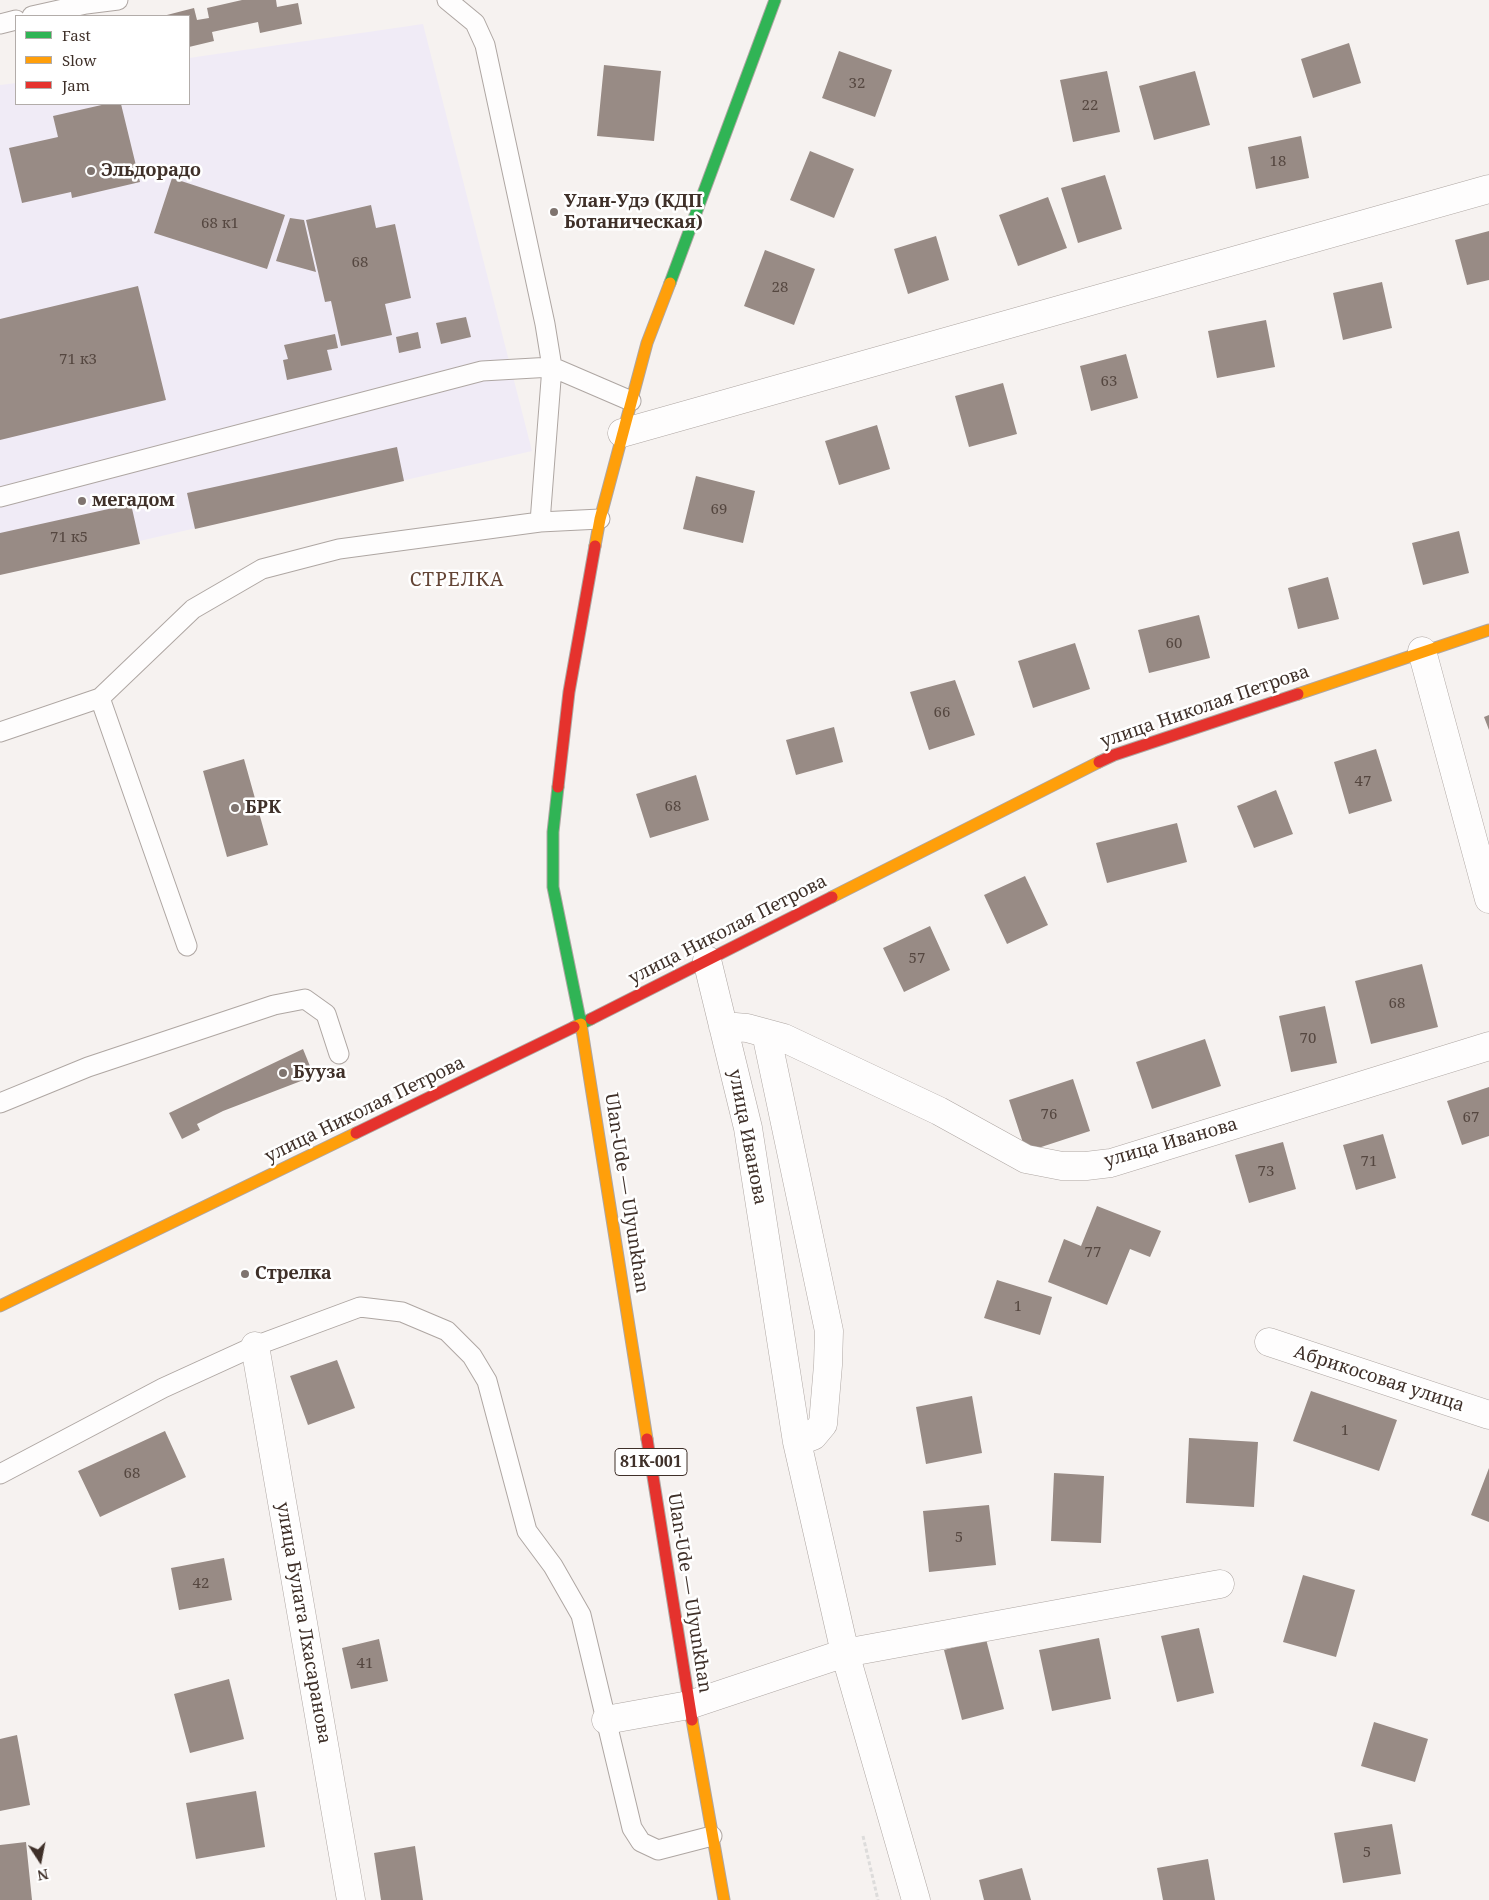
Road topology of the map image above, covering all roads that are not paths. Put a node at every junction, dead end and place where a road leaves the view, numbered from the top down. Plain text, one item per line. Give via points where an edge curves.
1 (118, 0) edge
2 (447, 0) edge
3 (775, 0) edge
4 (36, 15) edge
5 (15, 20) edge
6 (0, 24) edge
7 (1489, 189) edge
8 (552, 367) junction
9 (631, 401) junction
10 (622, 433) junction
11 (0, 497) edge
12 (600, 519) junction
13 (540, 522) junction
14 (1489, 630) edge
15 (1422, 652) junction
16 (100, 698) junction
17 (0, 732) edge
18 (1489, 899) edge
19 (187, 946) dead end
20 (707, 960) junction
21 (582, 1024) junction
22 (723, 1026) junction
23 (766, 1032) junction
24 (1489, 1046) edge
25 (339, 1054) dead end
26 (0, 1103) edge
27 (0, 1306) edge
28 (1268, 1342) dead end
29 (255, 1346) junction
30 (1489, 1415) edge
31 (797, 1442) junction
32 (0, 1474) edge
33 (1220, 1584) dead end
34 (844, 1653) junction
35 (689, 1705) junction
36 (606, 1720) junction
37 (712, 1836) junction
38 (351, 1900) edge
39 (724, 1900) edge
40 (916, 1900) edge

1 - 4 lane
2 - 8 lane via 475,23 485,45
3 - 9 main road, Ulan-Ude — Ulyunkhan via 647,343
5 - 6 lane
7 - 10 street
8 - 9 lane
8 - 11 lane via 482,371
8 - 13 lane
9 - 10 main road, Ulan-Ude — Ulyunkhan
10 - 12 main road, Ulan-Ude — Ulyunkhan
12 - 13 lane
12 - 21 main road, Ulan-Ude — Ulyunkhan via 569,692 554,832 553,887
13 - 16 lane via 339,549 262,569 193,609
14 - 15 main road, улица Николая Петрова
15 - 18 street
15 - 20 main road, улица Николая Петрова via 1114,755
16 - 17 lane
16 - 19 lane
20 - 21 main road, улица Николая Петрова
20 - 22 street, улица Иванова
21 - 27 main road, улица Николая Петрова
21 - 35 main road, Ulan-Ude — Ulyunkhan / 81К-001
22 - 23 street, улица Иванова
22 - 31 street, улица Иванова via 748,1128
23 - 24 street, улица Иванова via 939,1111 1026,1159 1062,1166 1086,1166 1137,1155
23 - 31 street via 828,1331 823,1424 813,1436
25 - 26 lane via 326,1014 305,999 274,1005 88,1067
28 - 30 street, Абрикосовая улица
29 - 32 lane via 163,1388
29 - 36 lane via 360,1307 402,1312 447,1331 472,1356 487,1381 527,1531 553,1566 581,1615
29 - 38 street, улица Булата Лхасаранова
31 - 34 street, улица Иванова
33 - 34 street
34 - 35 street
34 - 40 street, улица Иванова
35 - 36 street
35 - 37 main road, Ulan-Ude — Ulyunkhan / 81К-001
36 - 37 lane via 632,1828 642,1842 658,1850
37 - 39 main road, Ulan-Ude — Ulyunkhan / 81К-001

